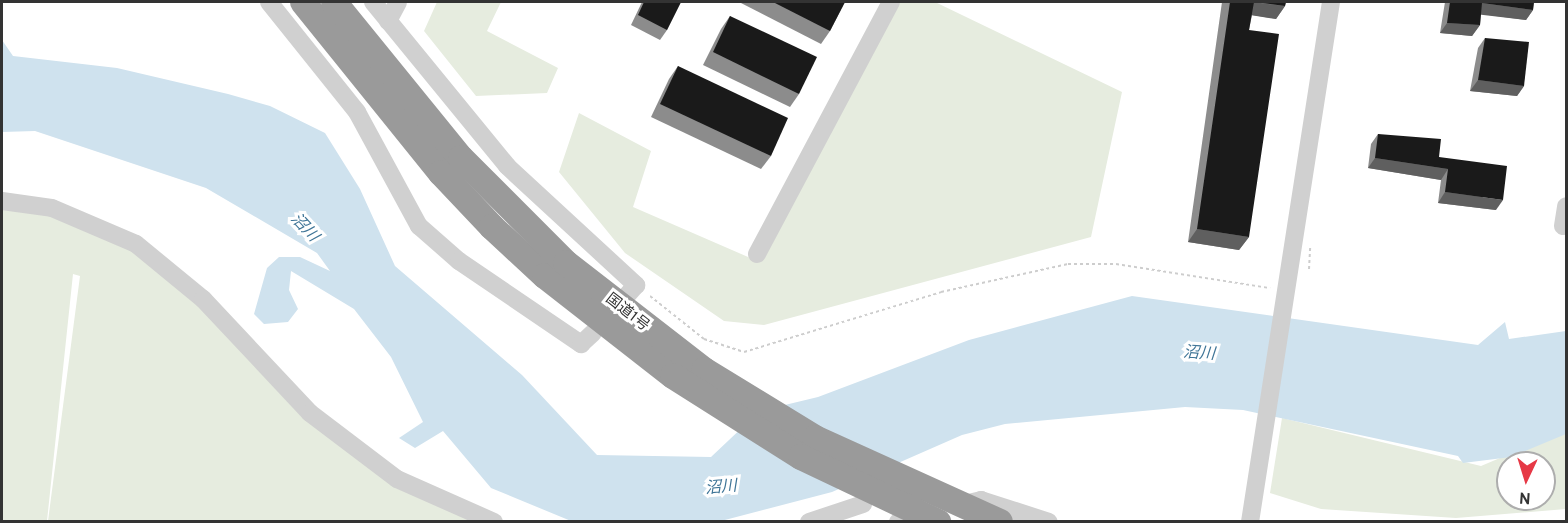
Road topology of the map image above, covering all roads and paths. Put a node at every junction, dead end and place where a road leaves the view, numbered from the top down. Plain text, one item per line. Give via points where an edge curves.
1 (269, 2) edge
2 (303, 2) edge
3 (334, 2) edge
4 (373, 2) edge
5 (398, 2) edge
6 (891, 2) edge
7 (1331, 2) edge
8 (388, 21) junction
9 (2, 201) edge
10 (1566, 206) edge
11 (1563, 226) dead end
12 (757, 254) dead end
13 (630, 292) joint
14 (1287, 294) junction
15 (593, 333) dead end
16 (863, 504) dead end
17 (494, 522) edge
18 (808, 522) edge
19 (898, 522) edge
20 (938, 522) edge
21 (999, 522) edge
22 (1049, 522) edge
23 (1250, 522) edge

1 - 15 street via 357,112 419,226 459,261 581,344
2 - 20 highway, 国道1号, bridge via 441,173 545,276 673,376 801,457
3 - 21 highway, 国道1号, bridge via 461,158 566,263 704,370 815,438
4 - 8 street
5 - 8 street
6 - 12 street
7 - 14 street
8 - 13 street via 507,166
9 - 17 street via 52,208 136,244 202,299 310,413 397,479
10 - 11 street
13 - 14 path via 704,339 744,352 941,292 1068,264 1116,264
14 - 23 street
16 - 18 street
19 - 22 street via 981,500

